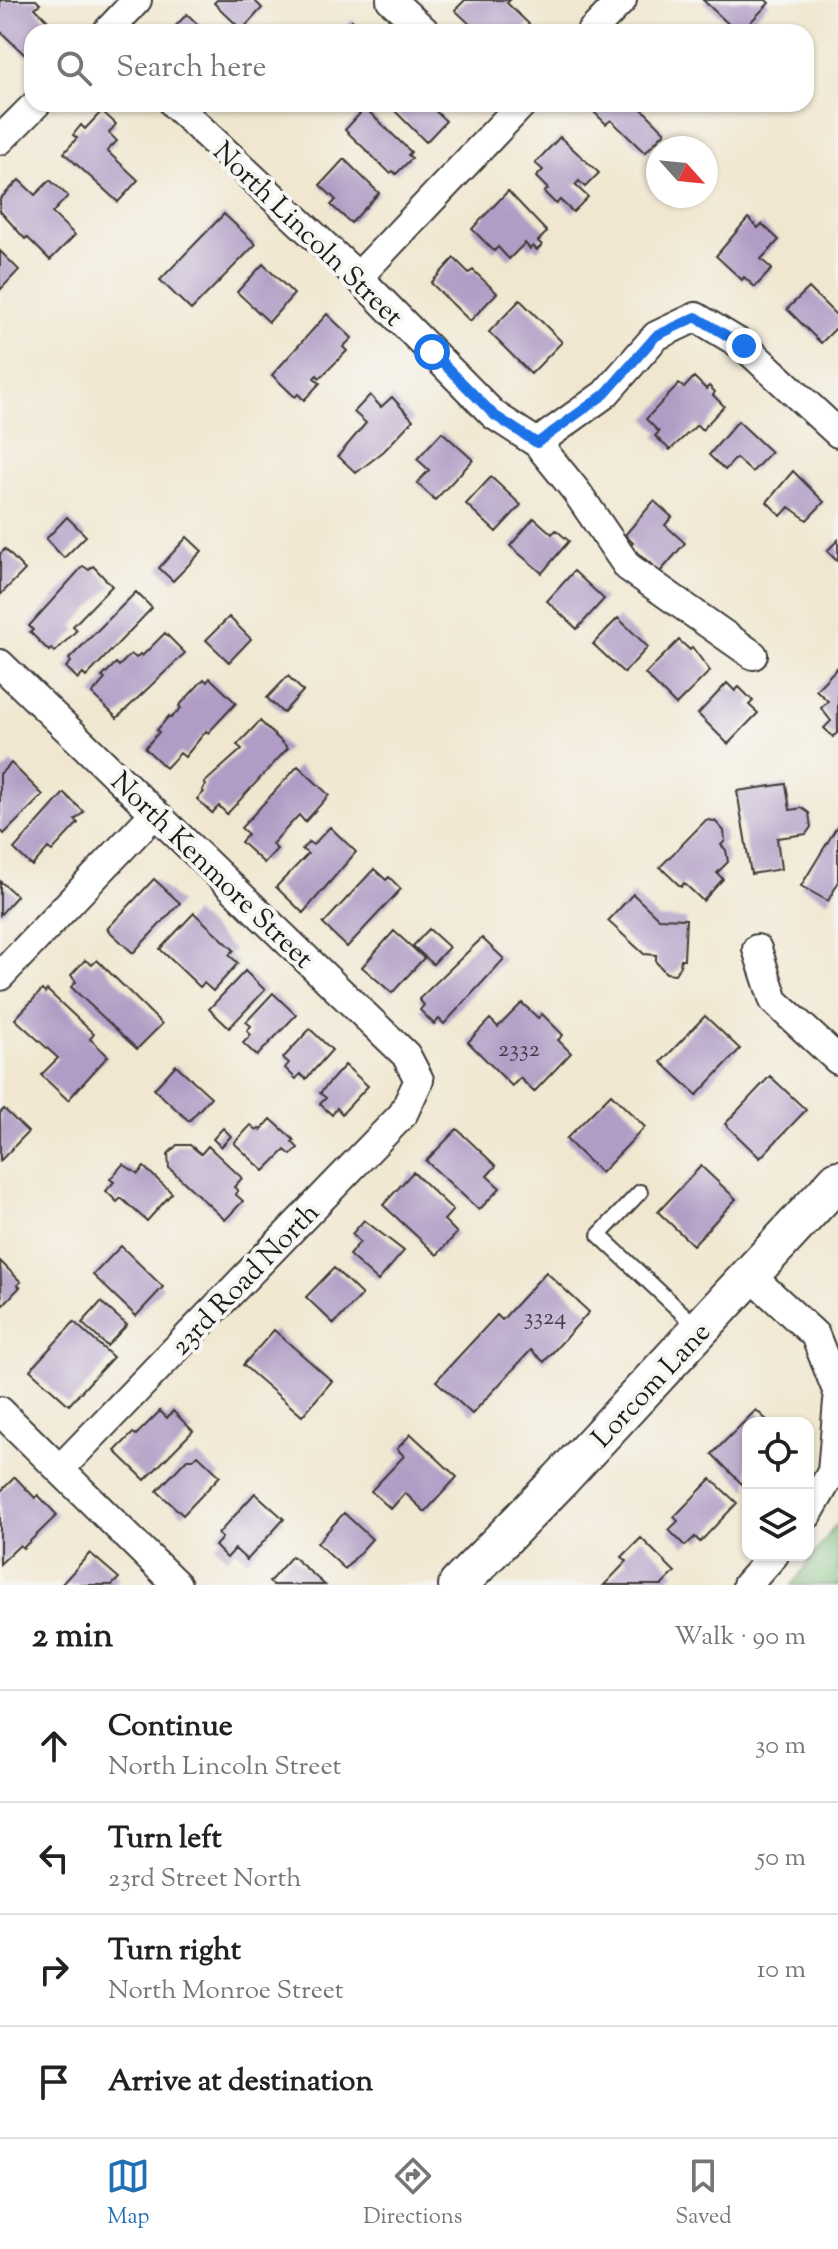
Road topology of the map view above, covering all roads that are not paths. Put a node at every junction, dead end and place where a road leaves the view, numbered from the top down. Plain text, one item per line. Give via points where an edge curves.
1 (137, 0) edge
2 (391, 0) edge
3 (622, 0) edge
4 (114, 24) edge
5 (417, 24) edge
6 (599, 24) edge
7 (28, 112) edge
8 (183, 112) edge
9 (508, 112) edge
10 (0, 140) edge
11 (358, 277) junction
12 (838, 433) edge
13 (537, 443) junction
14 (753, 655) dead end
15 (0, 664) edge
16 (154, 814) junction
17 (757, 949) dead end
18 (0, 976) edge
19 (838, 1060) edge
20 (419, 1080) joint
21 (838, 1180) edge
22 (640, 1192) dead end
23 (751, 1276) junction
24 (701, 1330) junction
25 (838, 1393) edge
26 (838, 1401) edge
27 (0, 1411) edge
28 (60, 1469) junction
29 (814, 1504) edge
30 (769, 1561) edge
31 (177, 1585) edge
32 (458, 1585) edge
33 (747, 1585) edge

1 - 4 street
2 - 5 street
3 - 6 street
7 - 10 street
8 - 11 street, North Lincoln Street
9 - 11 street
11 - 13 street, North Lincoln Street via 494,415
12 - 13 street via 744,346 696,317 656,336 605,394
13 - 14 street, North Lincoln Street via 628,567
15 - 16 street, North Kenmore Street
16 - 18 street
16 - 20 street, North Kenmore Street via 406,1055
17 - 19 street via 774,1001
20 - 28 street, 23rd Road North via 403,1114
21 - 23 street, Lorcom Lane
22 - 24 lane via 599,1235
23 - 24 street, Lorcom Lane
23 - 25 street via 815,1335
24 - 32 street, Lorcom Lane
26 - 29 street via 832,1472
27 - 28 street
28 - 31 street
30 - 33 street

